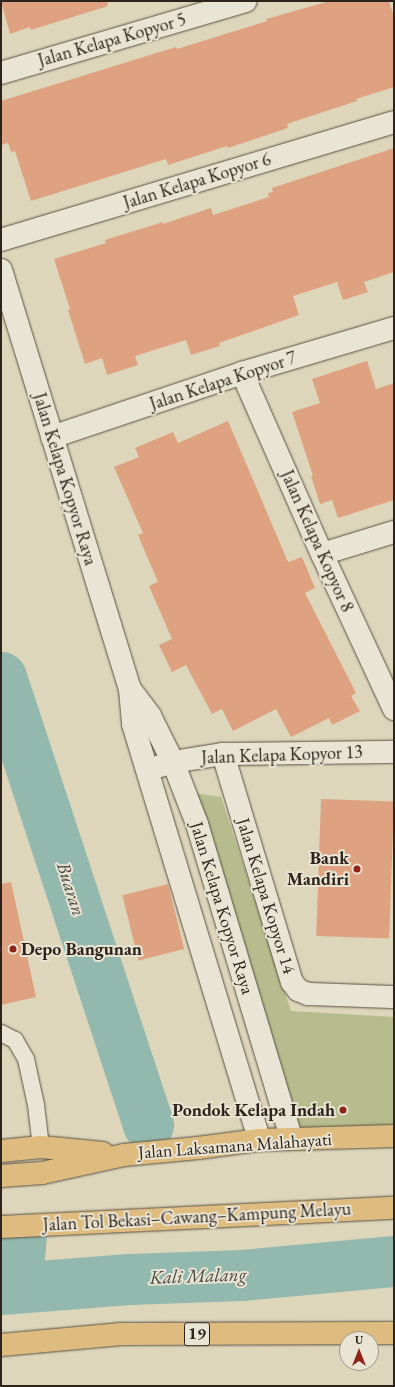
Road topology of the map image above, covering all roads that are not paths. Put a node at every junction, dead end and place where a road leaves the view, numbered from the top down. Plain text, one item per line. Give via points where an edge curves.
1 (246, 1) edge
2 (1, 73) edge
3 (394, 122) edge
4 (1, 240) edge
5 (1, 270) edge
6 (394, 328) edge
7 (242, 373) junction
8 (52, 437) junction
9 (394, 532) edge
10 (322, 554) junction
11 (130, 688) junction
12 (394, 709) edge
13 (394, 752) edge
14 (223, 754) junction
15 (173, 762) junction
16 (148, 770) junction
17 (394, 997) edge
18 (1, 1033) edge
19 (394, 1136) edge
20 (291, 1138) junction
21 (259, 1140) junction
22 (41, 1148) junction
23 (1, 1150) edge
24 (124, 1154) junction
25 (1, 1176) edge
26 (394, 1208) edge
27 (1, 1226) edge
28 (394, 1333) edge
29 (1, 1345) edge

1 - 2 street, Jalan Kelapa Kopyor 5
3 - 4 street, Jalan Kelapa Kopyor 6
5 - 8 street, Jalan Kelapa Kopyor Raya
6 - 7 street, Jalan Kelapa Kopyor 7
7 - 8 street, Jalan Kelapa Kopyor 7
7 - 10 street, Jalan Kelapa Kopyor 8
8 - 11 street, Jalan Kelapa Kopyor Raya
9 - 10 street
10 - 12 street, Jalan Kelapa Kopyor 8
11 - 15 street, Jalan Kelapa Kopyor Raya via 150,716
11 - 16 street, Jalan Kelapa Kopyor Raya via 133,724
13 - 14 street, Jalan Kelapa Kopyor 13
14 - 15 street, Jalan Kelapa Kopyor 13
14 - 17 street, Jalan Kelapa Kopyor 14 via 292,982 298,990 308,994
15 - 16 street, Jalan Kelapa Kopyor 13
15 - 20 street, Jalan Kelapa Kopyor Raya via 197,824
16 - 21 street, Jalan Kelapa Kopyor Raya
18 - 22 lane via 15,1040 26,1059 36,1105
19 - 20 main road, Jalan Laksamana Malahayati
20 - 21 main road, Jalan Laksamana Malahayati
21 - 24 main road, Jalan Laksamana Malahayati
22 - 23 main road, Jalan Laksamana Malahayati
22 - 24 main road, Jalan Laksamana Malahayati
24 - 25 main road, Jalan Laksamana Malahayati via 42,1173
26 - 27 main road, Jalan Tol Bekasi–Cawang–Kampung Melayu
28 - 29 main road, 19 via 121,1334

